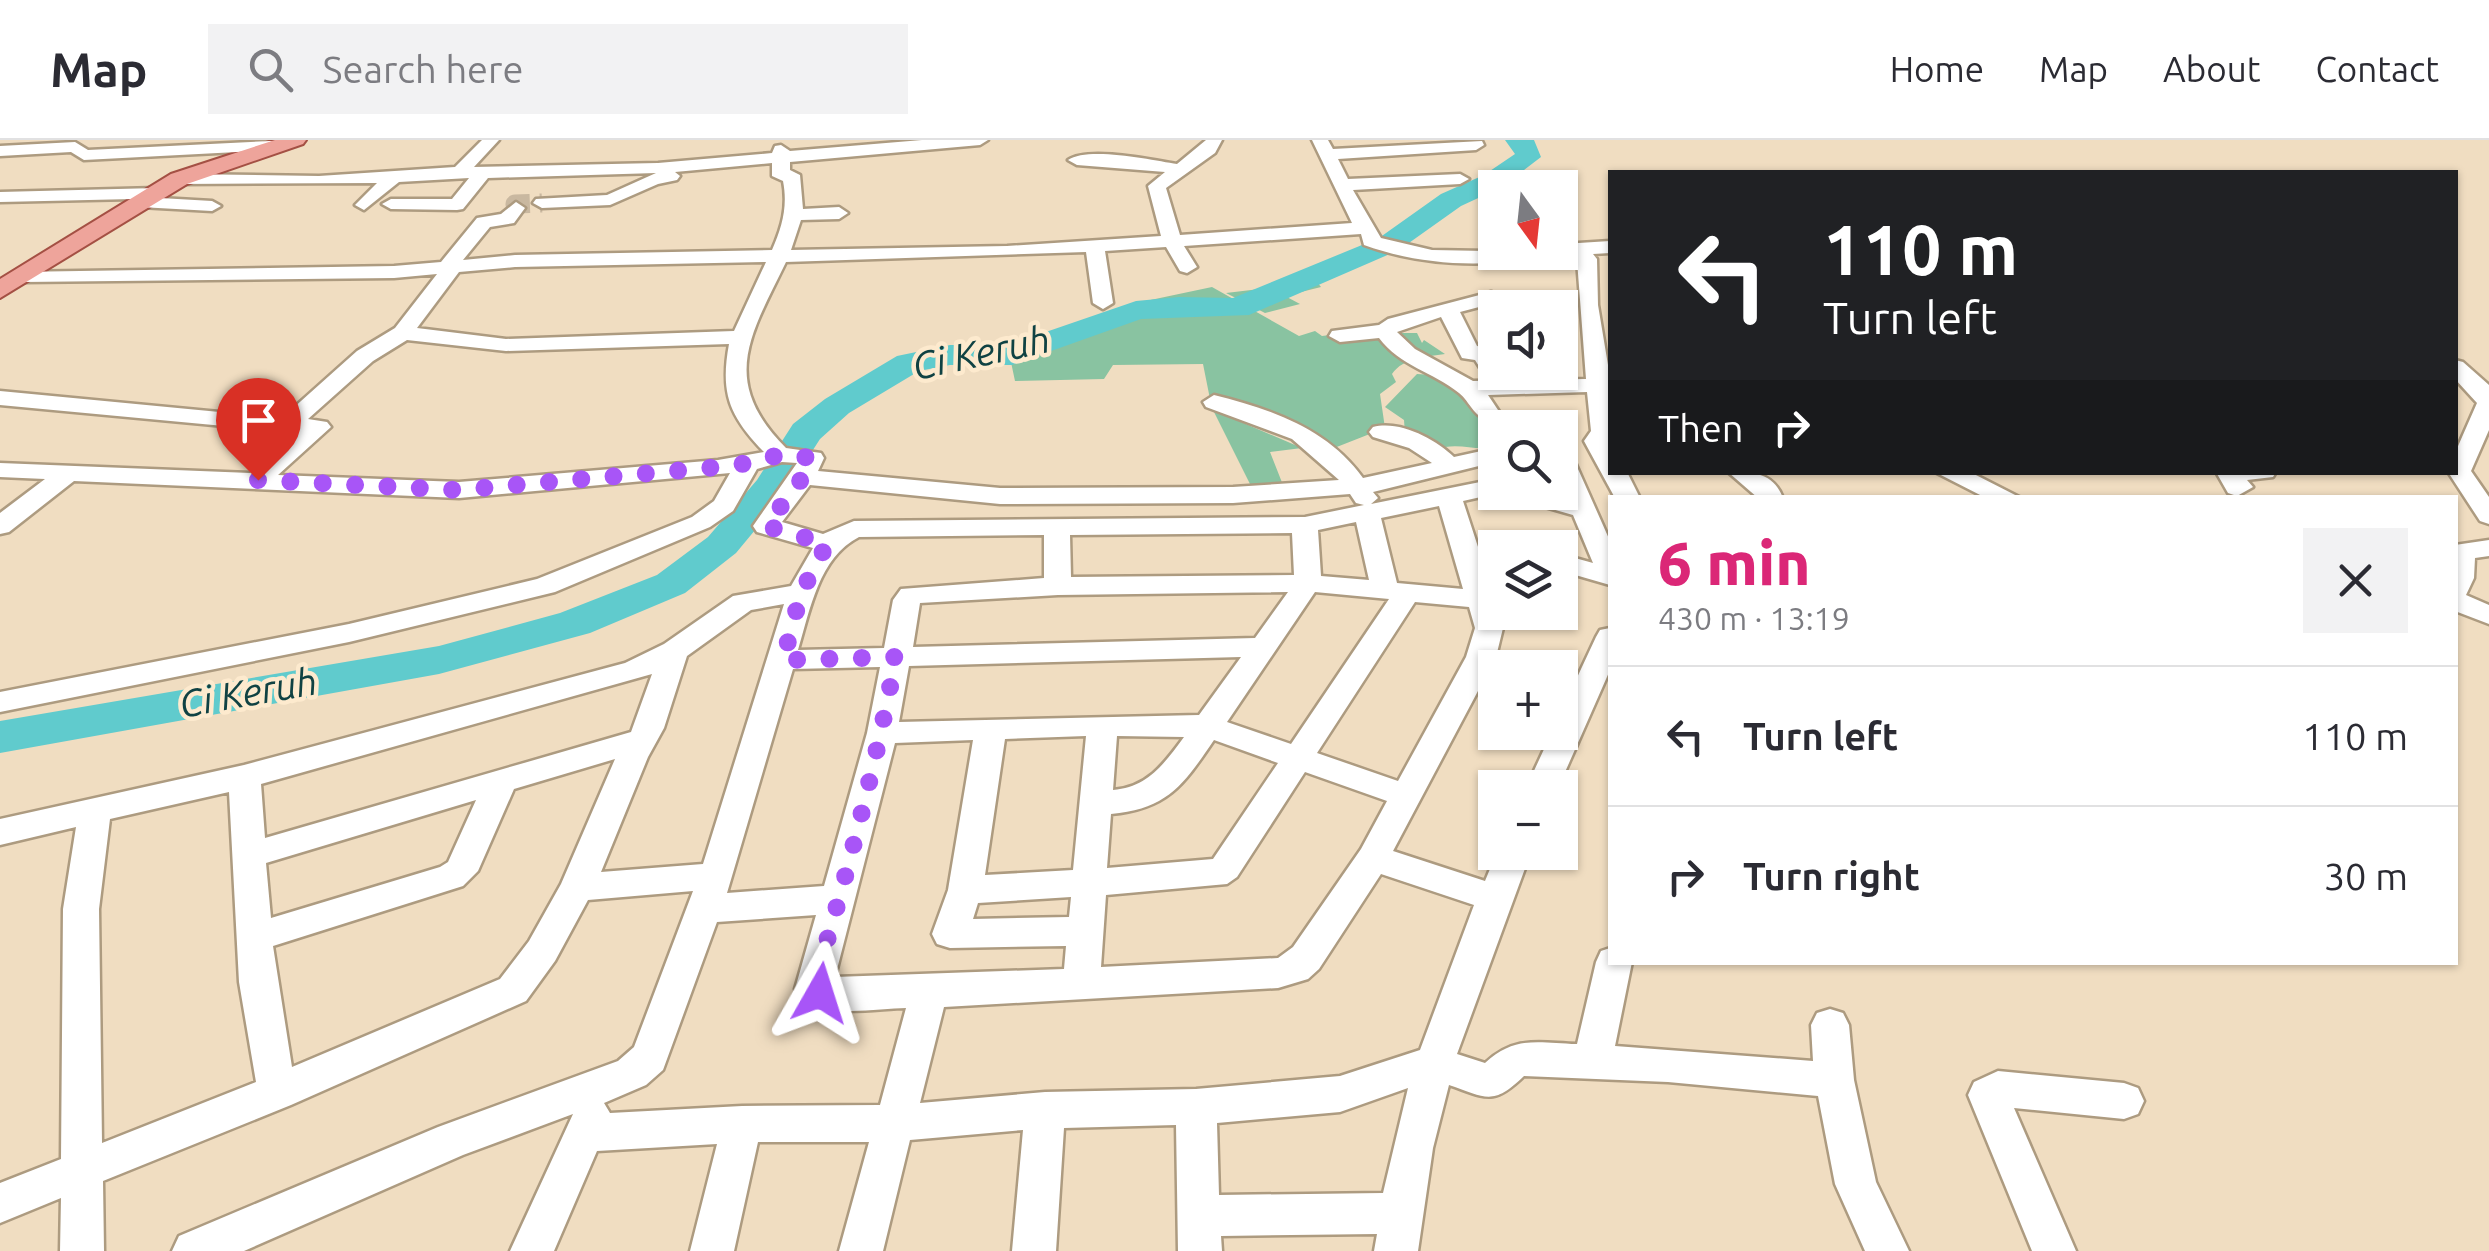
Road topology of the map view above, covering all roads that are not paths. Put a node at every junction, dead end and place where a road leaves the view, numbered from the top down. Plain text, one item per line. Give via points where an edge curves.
1 (296, 140) edge
2 (492, 140) edge
3 (980, 140) edge
4 (1214, 140) edge
5 (64, 144) edge
6 (1476, 145) dead end
7 (270, 146) junction
8 (1324, 148) edge
9 (0, 152) edge
10 (1077, 160) dead end
11 (785, 162) edge
12 (923, 164) dead end
13 (1178, 169) junction
14 (459, 172) junction
15 (483, 172) junction
16 (8, 173) edge
17 (394, 176) junction
18 (179, 178) junction
19 (1460, 179) dead end
20 (96, 180) dead end
21 (1342, 185) junction
22 (0, 197) edge
23 (148, 198) junction
24 (542, 203) tunnel mouth
25 (392, 204) dead end
26 (364, 205) dead end
27 (457, 205) junction
28 (212, 206) dead end
29 (839, 213) dead end
30 (795, 214) junction
31 (1368, 235) junction
32 (1172, 241) junction
33 (1608, 247) edge
34 (1096, 248) junction
35 (1578, 249) edge
36 (1478, 254) edge
37 (1578, 254) edge
38 (777, 258) junction
39 (0, 267) edge
40 (450, 267) junction
41 (1188, 267) dead end
42 (29, 272) junction
43 (0, 290) edge
44 (1478, 302) edge
45 (1103, 303) dead end
46 (1448, 310) junction
47 (1386, 331) junction
48 (403, 333) junction
49 (1340, 336) dead end
50 (735, 337) junction
51 (1478, 353) edge
52 (2458, 370) edge
53 (1458, 380) junction
54 (1478, 380) edge
55 (1578, 383) edge
56 (1603, 384) edge
57 (0, 398) edge
58 (1214, 402) dead end
59 (1486, 410) edge
60 (289, 424) junction
61 (1381, 432) dead end
62 (1603, 437) edge
63 (1578, 442) edge
64 (1478, 457) edge
65 (797, 460) junction
66 (1444, 460) junction
67 (748, 463) junction
68 (2458, 469) edge
69 (0, 470) edge
70 (70, 472) junction
71 (2458, 472) edge
72 (1745, 475) edge
73 (1953, 475) edge
74 (2228, 475) edge
75 (258, 480) junction
76 (1353, 481) junction
77 (2237, 488) dead end
78 (1041, 491) junction
79 (1478, 491) edge
80 (1991, 494) edge
81 (1770, 495) edge
82 (1000, 496) junction
83 (1578, 496) edge
84 (1448, 498) junction
85 (1578, 508) edge
86 (1584, 510) junction
87 (1371, 514) junction
88 (2489, 516) edge
89 (1305, 525) junction
90 (0, 526) edge
91 (994, 528) junction
92 (1057, 528) junction
93 (827, 544) junction
94 (2469, 550) edge
95 (1578, 567) edge
96 (1608, 569) edge
97 (1608, 574) edge
98 (1308, 583) junction
99 (2458, 583) edge
100 (1058, 586) junction
101 (1396, 589) junction
102 (1478, 591) edge
103 (801, 593) junction
104 (1478, 600) edge
105 (2458, 602) edge
106 (2489, 615) edge
107 (1488, 630) edge
108 (1608, 640) edge
109 (1260, 647) junction
110 (674, 651) junction
111 (896, 657) junction
112 (783, 660) junction
113 (0, 702) edge
114 (1102, 725) junction
115 (1206, 726) junction
116 (991, 728) junction
117 (882, 733) junction
118 (644, 739) junction
119 (1300, 759) junction
120 (1550, 770) edge
121 (244, 777) junction
122 (502, 779) junction
123 (1404, 795) junction
124 (1096, 803) junction
125 (96, 810) junction
126 (0, 832) edge
127 (250, 855) junction
128 (1373, 858) junction
129 (1505, 870) edge
130 (1089, 885) junction
131 (577, 887) junction
132 (965, 890) junction
133 (710, 892) junction
134 (1492, 897) junction
135 (840, 899) junction
136 (1086, 931) junction
137 (256, 937) junction
138 (1613, 965) edge
139 (1081, 983) junction
140 (929, 992) junction
141 (1830, 1025) dead end
142 (1433, 1063) junction
143 (1592, 1064) junction
144 (1834, 1080) junction
145 (608, 1084) junction
146 (277, 1092) junction
147 (2124, 1102) dead end
148 (1196, 1108) junction
149 (1045, 1110) junction
150 (742, 1124) junction
151 (896, 1124) junction
152 (585, 1133) junction
153 (80, 1172) junction
154 (0, 1203) edge
155 (1398, 1232) edge
156 (1200, 1234) edge
157 (82, 1251) edge
158 (194, 1251) edge
159 (532, 1251) edge
160 (712, 1251) edge
161 (861, 1251) edge
162 (1034, 1251) edge
163 (1887, 1251) edge
164 (2054, 1251) edge

1 - 7 main road
2 - 14 street
3 - 11 street
4 - 13 street
5 - 7 street via 84,155
5 - 9 street
5 - 16 street
6 - 8 street
7 - 18 main road
8 - 21 street
10 - 13 street
11 - 12 street
11 - 15 street
11 - 24 street via 666,176 610,200
11 - 30 street via 800,194
13 - 32 street via 1157,186
14 - 15 street
14 - 17 street
15 - 27 street
16 - 20 street
17 - 18 street
17 - 26 street
18 - 23 main road
19 - 21 street
21 - 31 street
22 - 23 street
23 - 28 street
23 - 42 main road
25 - 27 street
27 - 40 street via 515,206 507,219 484,222
29 - 30 street
30 - 38 street
31 - 32 street
31 - 36 street via 1392,250 1426,256
32 - 34 street
32 - 41 street
33 - 35 street
34 - 38 street
34 - 45 street
37 - 56 street via 1587,259
38 - 40 street
38 - 50 street
39 - 42 street
40 - 42 street via 218,276
40 - 48 street
42 - 43 main road
44 - 46 street
46 - 47 street
46 - 51 street via 1470,353
47 - 49 street
47 - 53 street via 1398,347
48 - 50 street via 506,346
48 - 60 street via 365,356
50 - 65 street via 740,405
52 - 68 street via 2489,403
53 - 54 street
53 - 59 street
55 - 56 street
56 - 62 street
57 - 60 street
58 - 76 street via 1300,431 1331,452
60 - 75 street via 319,426
61 - 66 street via 1399,434
62 - 63 street
64 - 66 street
65 - 67 street
65 - 78 street
65 - 82 street
65 - 93 street via 766,526
66 - 76 street
67 - 75 street via 459,490
67 - 113 street via 724,506 701,522 545,586 349,633
69 - 70 street
70 - 75 street
70 - 90 street
71 - 88 street
72 - 81 street
73 - 80 street
74 - 77 street
76 - 78 street via 1233,495
76 - 87 street
78 - 82 street
79 - 84 street
82 - 91 street
83 - 86 street
84 - 87 street
84 - 102 street
85 - 86 street
86 - 96 street
87 - 89 street
87 - 101 street
89 - 92 street
89 - 98 street
91 - 92 street
91 - 93 street via 854,529
92 - 100 street
93 - 103 street
94 - 99 street
95 - 97 street
98 - 100 street
98 - 101 street
98 - 109 street
100 - 111 street via 911,595
101 - 104 street
101 - 119 street
103 - 110 street via 743,602
103 - 112 street
105 - 106 street
107 - 123 street via 1481,657
108 - 120 street
109 - 111 street
109 - 115 street
110 - 118 street
110 - 121 street via 600,681
111 - 112 street
111 - 117 street
112 - 133 street
114 - 115 street
114 - 116 street
114 - 124 street
115 - 119 street
115 - 124 street via 1161,788 1134,801
116 - 117 street
116 - 132 street
117 - 135 street
118 - 122 street
118 - 131 street
119 - 123 street
119 - 130 street via 1215,876
121 - 125 street
121 - 127 street
122 - 127 street
122 - 137 street via 460,871 450,878
123 - 128 street
124 - 130 street
125 - 126 street
125 - 153 street via 82,909
127 - 137 street
128 - 134 street
128 - 139 street via 1295,968
129 - 134 street
130 - 132 street
130 - 136 street
131 - 133 street
131 - 146 street via 513,990
132 - 136 street via 950,934
133 - 135 street
133 - 145 street via 649,1058
134 - 142 street
135 - 140 street via 814,990
136 - 139 street
137 - 146 street via 257,982
138 - 143 street
139 - 140 street
140 - 151 street
141 - 144 street
142 - 143 street via 1491,1082 1516,1059
142 - 148 street via 1340,1094
142 - 155 street
143 - 144 street
144 - 163 street via 1856,1184
145 - 152 street
145 - 158 street via 452,1140
146 - 153 street
147 - 164 street via 1998,1089 1988,1095
148 - 149 street
148 - 156 street
149 - 151 street
149 - 162 street
150 - 151 street
150 - 152 street
150 - 160 street
151 - 161 street
152 - 159 street
153 - 154 street
153 - 157 street
155 - 156 street

